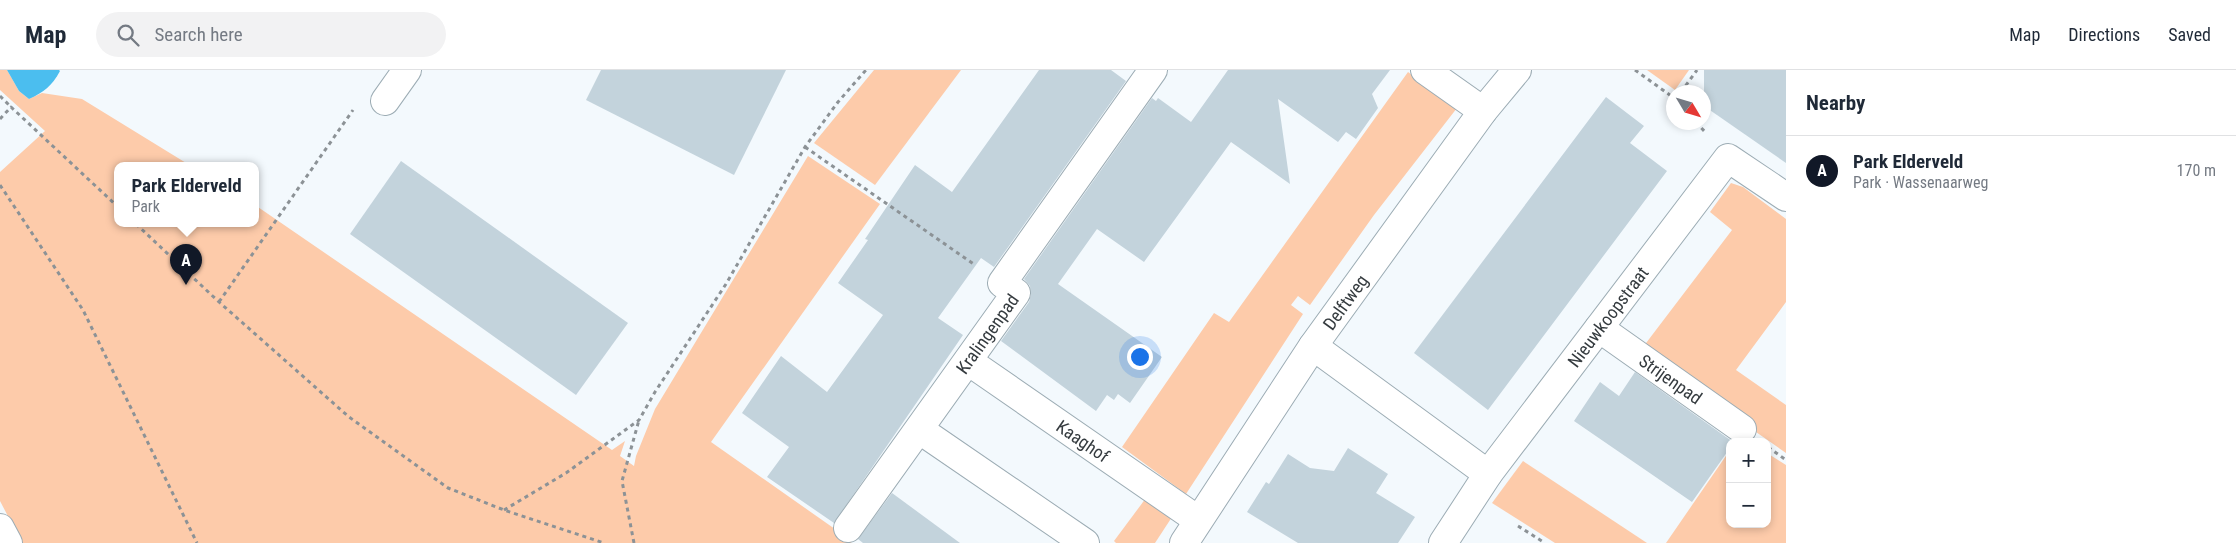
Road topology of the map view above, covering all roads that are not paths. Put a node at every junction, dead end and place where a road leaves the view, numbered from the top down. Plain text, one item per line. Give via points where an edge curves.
1 (407, 70) edge
2 (1153, 70) edge
3 (1425, 70) edge
4 (1517, 70) edge
5 (385, 101) road end
6 (1483, 111) junction
7 (1786, 197) edge
8 (1599, 328) junction
9 (1313, 346) junction
10 (968, 361) junction
11 (1742, 429) dead end
12 (920, 430) junction
13 (1488, 474) junction
14 (1198, 520) junction
15 (0, 528) edge
16 (848, 528) dead end
17 (8, 543) edge
18 (1085, 543) edge
19 (1184, 543) edge
20 (1443, 543) edge

1 - 5 street
2 - 10 street, Kralingenpad via 1002,283 1016,293
3 - 6 street
4 - 6 street, Delftweg
6 - 9 street, Delftweg
7 - 8 street, Nieuwkoopstraat via 1728,158
8 - 11 street, Strijenpad
8 - 13 street, Nieuwkoopstraat
9 - 13 street
9 - 14 street, Delftweg
10 - 12 street, Kralingenpad
10 - 14 street, Kaaghof
12 - 16 street, Kralingenpad
12 - 18 street
13 - 20 street, Nieuwkoopstraat
14 - 19 street, Delftweg
15 - 17 street

